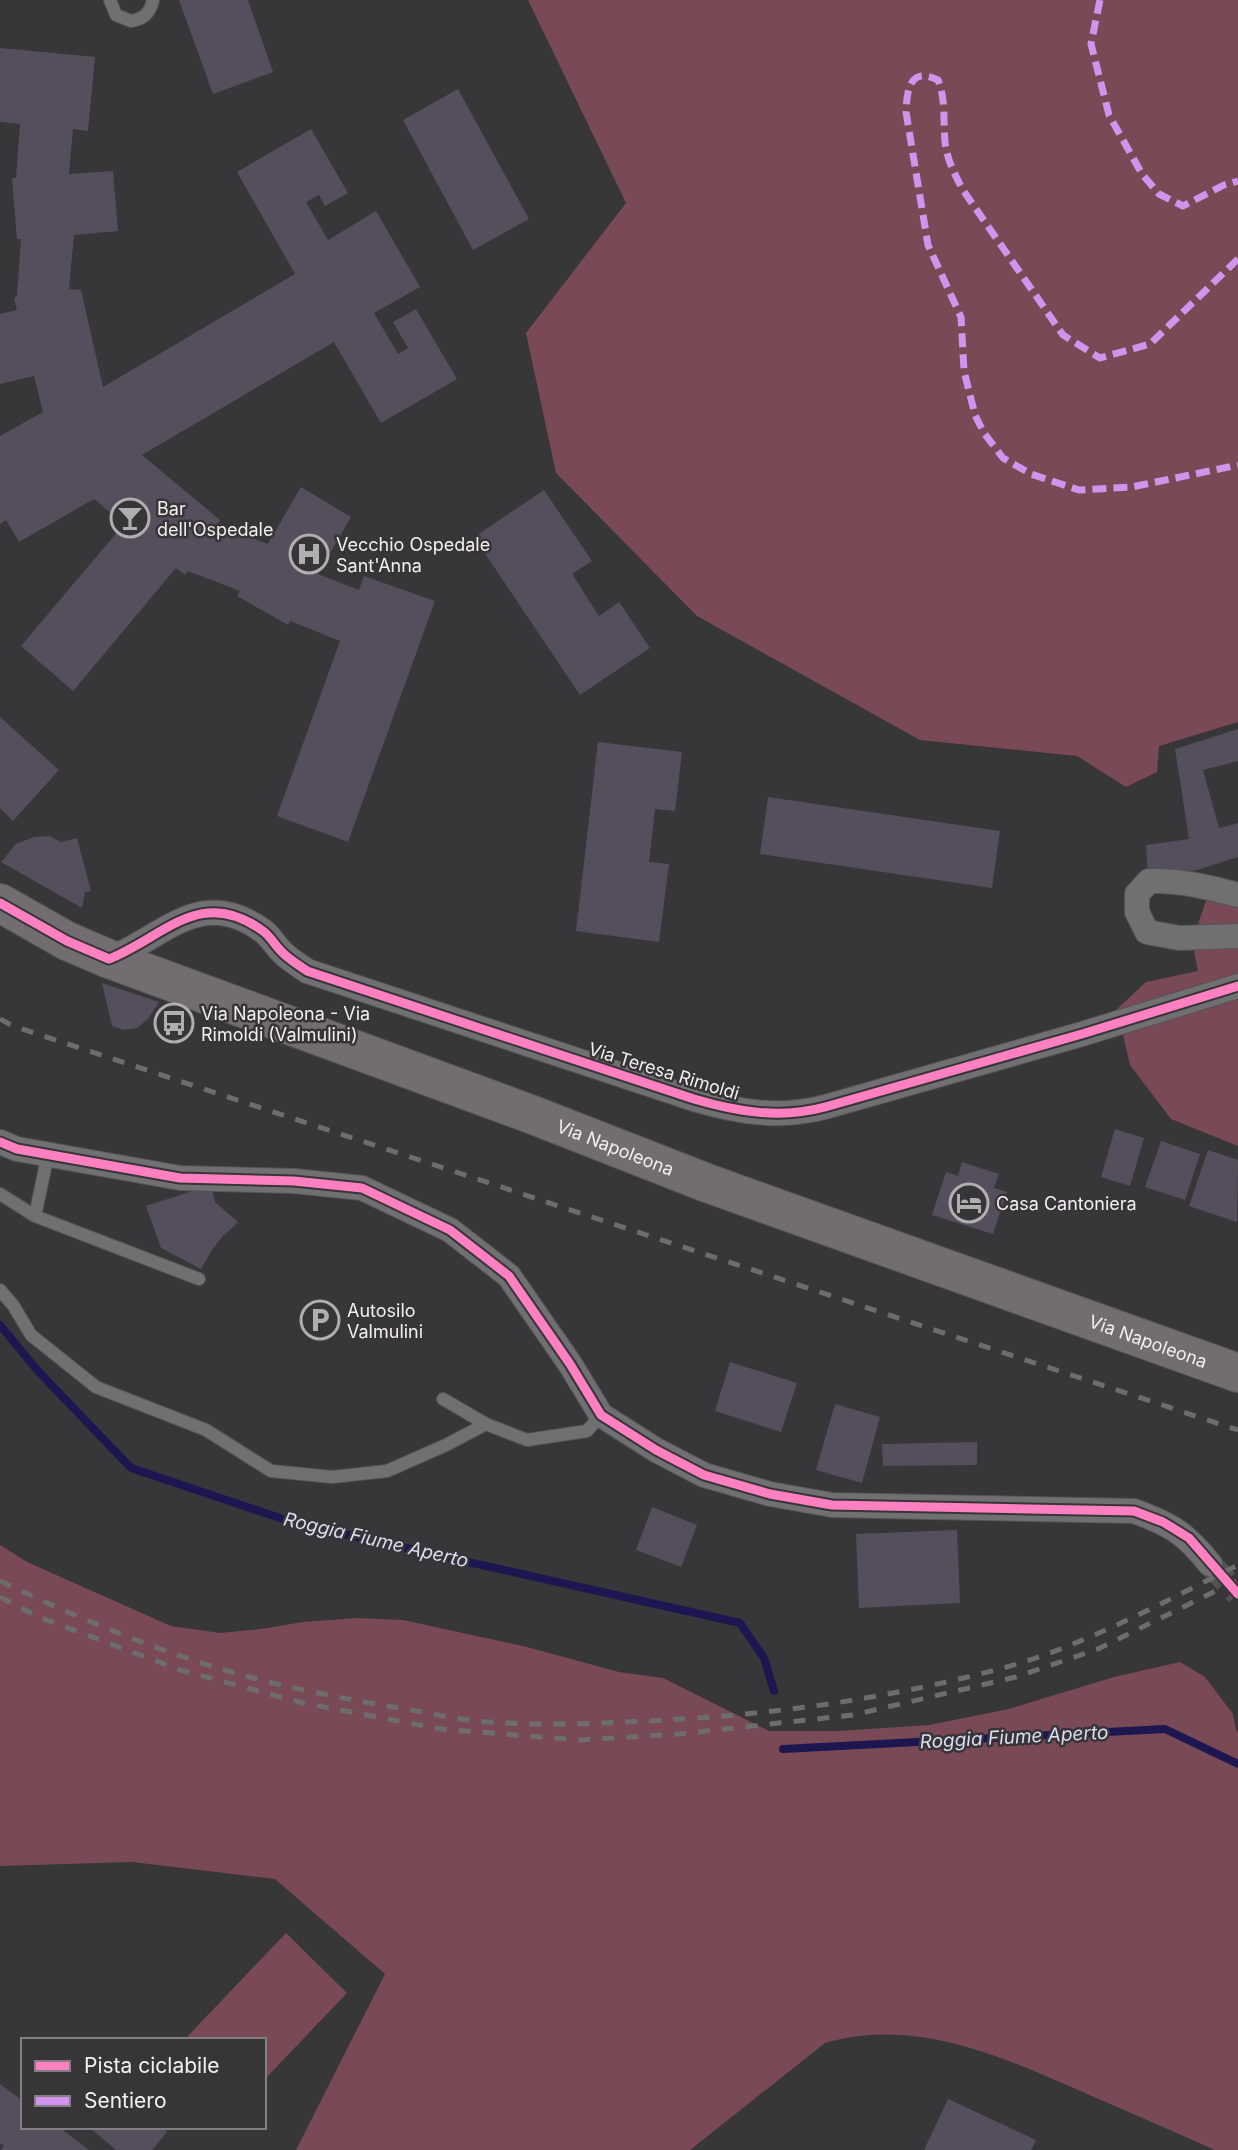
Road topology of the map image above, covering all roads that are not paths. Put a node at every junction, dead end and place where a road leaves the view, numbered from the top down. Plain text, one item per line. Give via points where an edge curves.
1 (110, 0) edge
2 (153, 0) edge
3 (1238, 895) edge
4 (0, 903) edge
5 (1238, 936) edge
6 (109, 959) junction
7 (1238, 986) edge
8 (0, 1142) edge
9 (48, 1154) junction
10 (0, 1194) edge
11 (36, 1216) junction
12 (199, 1279) dead end
13 (0, 1290) edge
14 (1238, 1373) edge
15 (443, 1399) dead end
16 (601, 1415) junction
17 (486, 1424) junction
18 (1210, 1564) tunnel mouth

1 - 2 lane via 116,15 131,21 146,15
3 - 5 street via 1166,880 1149,881 1137,894 1137,912 1147,933 1179,938
4 - 6 main road, Via Napoleona
6 - 7 street, Via Teresa Rimoldi via 188,917 229,914 265,932 282,953 307,971 694,1100 778,1115 806,1112
6 - 14 main road, Via Napoleona
8 - 9 street
9 - 11 lane
9 - 16 street via 180,1178 362,1188 450,1230 509,1276
10 - 11 lane
11 - 12 lane
13 - 17 lane via 31,1335 96,1387 206,1430 271,1472 332,1477 387,1471
15 - 17 lane
16 - 17 lane via 587,1431 527,1440
16 - 18 street via 704,1475 770,1494 832,1505 1134,1511 1189,1538

